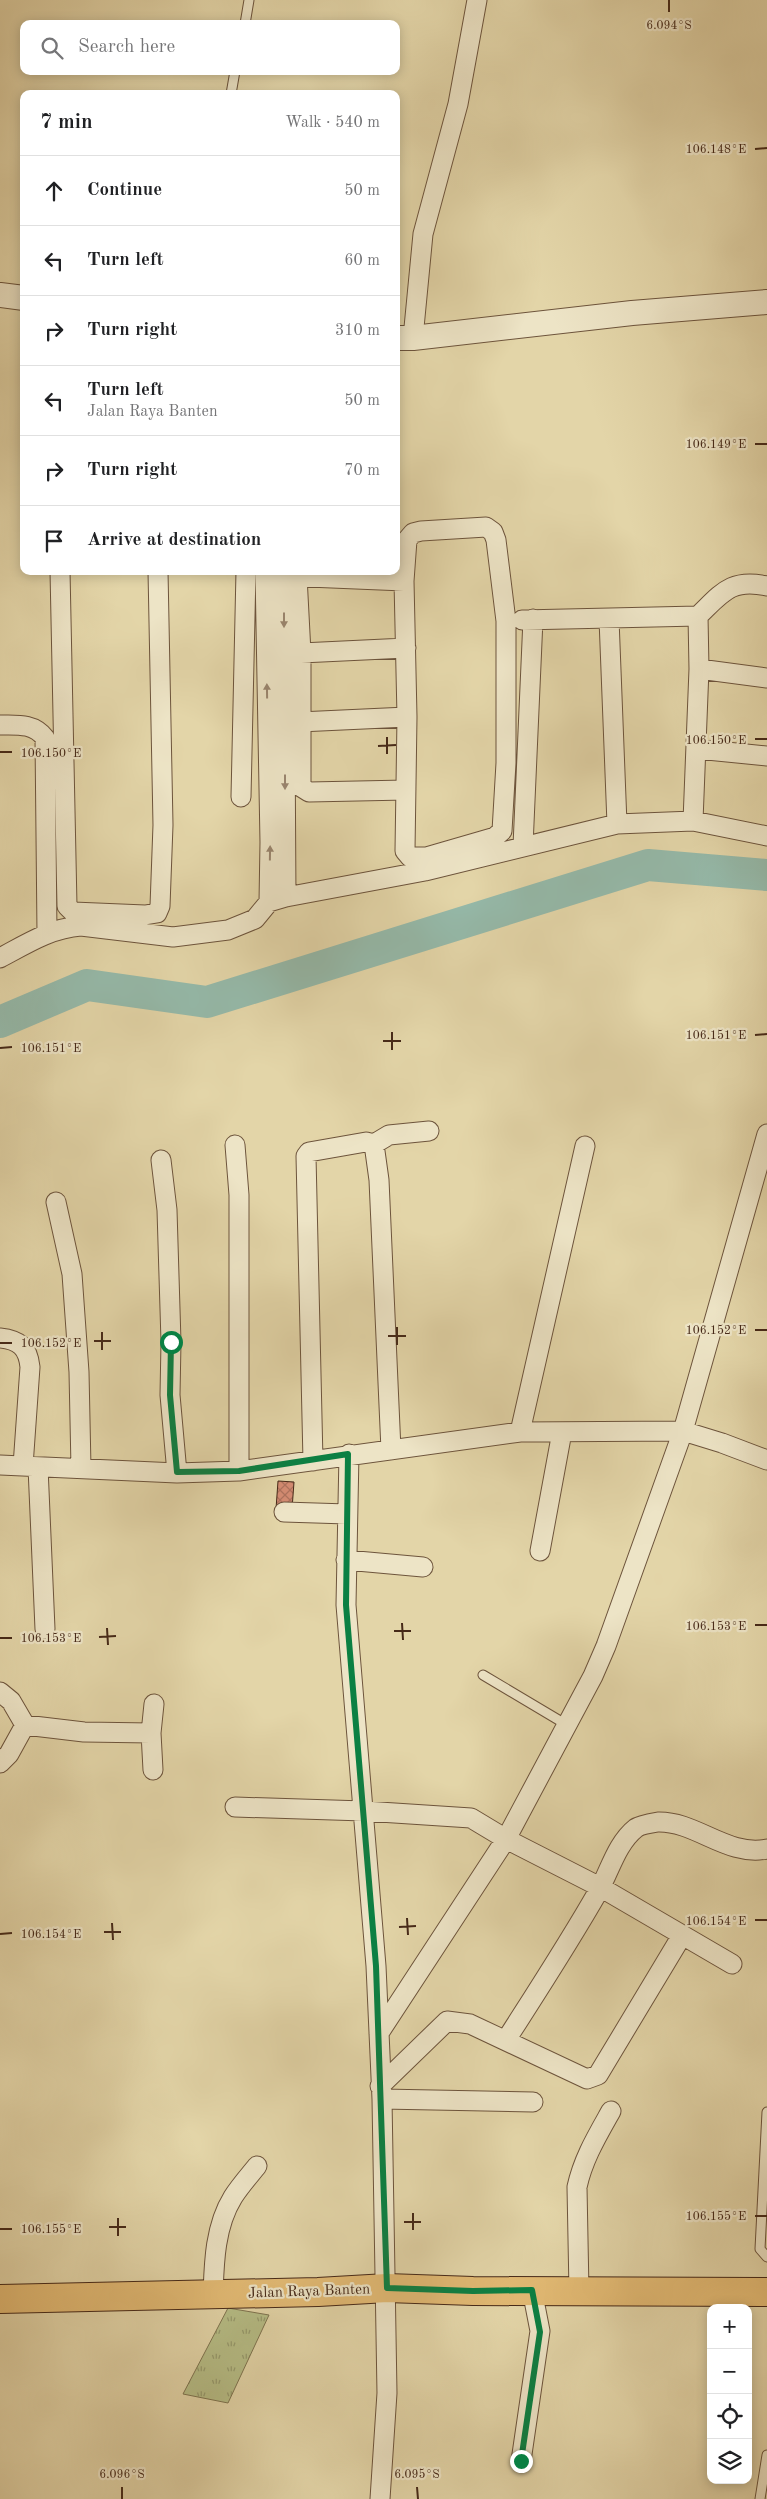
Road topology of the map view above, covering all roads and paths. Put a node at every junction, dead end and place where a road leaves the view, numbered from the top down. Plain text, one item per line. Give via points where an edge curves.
1 (249, 0) edge
2 (478, 0) edge
3 (245, 20) edge
4 (234, 75) edge
5 (232, 90) edge
6 (0, 294) edge
7 (20, 297) edge
8 (767, 302) edge
9 (405, 338) edge
10 (60, 575) edge
11 (158, 575) edge
12 (246, 575) edge
13 (261, 575) edge
14 (288, 575) edge
15 (288, 575) edge
16 (305, 575) edge
17 (404, 581) junction
18 (767, 586) edge
19 (698, 616) junction
20 (533, 619) junction
21 (610, 619) junction
22 (506, 621) junction
23 (406, 648) junction
24 (301, 653) junction
25 (700, 669) junction
26 (767, 678) edge
27 (407, 717) junction
28 (299, 722) junction
29 (0, 725) edge
30 (697, 748) junction
31 (767, 756) edge
32 (406, 790) junction
33 (242, 797) dead end
34 (693, 821) junction
35 (617, 824) junction
36 (767, 836) edge
37 (524, 846) junction
38 (277, 899) junction
39 (47, 933) junction
40 (0, 958) edge
41 (429, 1131) dead end
42 (767, 1134) edge
43 (374, 1144) junction
44 (235, 1145) dead end
45 (585, 1146) dead end
46 (161, 1160) dead end
47 (56, 1202) dead end
48 (0, 1338) edge
49 (683, 1431) junction
50 (520, 1432) junction
51 (562, 1432) junction
52 (391, 1450) junction
53 (348, 1454) junction
54 (767, 1460) edge
55 (313, 1461) junction
56 (0, 1465) edge
57 (31, 1467) junction
58 (81, 1468) junction
59 (239, 1471) junction
60 (177, 1472) junction
61 (284, 1512) dead end
62 (347, 1514) junction
63 (540, 1551) dead end
64 (346, 1560) junction
65 (423, 1567) dead end
66 (45, 1629) dead end
67 (483, 1675) dead end
68 (0, 1692) edge
69 (154, 1704) dead end
70 (25, 1725) junction
71 (567, 1725) junction
72 (151, 1734) junction
73 (0, 1763) edge
74 (153, 1770) dead end
75 (235, 1807) dead end
76 (364, 1811) junction
77 (506, 1840) junction
78 (767, 1850) edge
79 (600, 1887) junction
80 (682, 1936) junction
81 (732, 1964) dead end
82 (379, 2033) junction
83 (506, 2040) junction
84 (381, 2093) junction
85 (533, 2102) dead end
86 (611, 2111) dead end
87 (767, 2112) edge
88 (256, 2166) dead end
89 (767, 2256) edge
90 (387, 2288) junction
91 (532, 2290) junction
92 (579, 2291) junction
93 (767, 2292) edge
94 (213, 2295) junction
95 (0, 2299) edge
96 (767, 2455) edge
97 (521, 2461) dead end
98 (380, 2499) edge
99 (760, 2499) edge

1 - 3 lane
2 - 9 street via 458,104 423,234
4 - 5 lane
6 - 7 street
8 - 9 street
10 - 11 street via 67,906 73,912 145,915 157,913 160,906 163,825
12 - 33 street
38 -> 13 street via 270,842
14 - 24 street
15 -> 38 street
16 - 17 street
17 - 22 street via 407,540 413,533 486,528 493,532 496,540
17 - 23 street
18 - 19 street via 736,584
19 - 21 street
19 - 25 street
20 - 21 street
20 - 22 street
20 - 37 street
21 - 35 street
22 - 32 street via 506,763 502,831 495,837 426,857 410,858 405,851
23 - 24 street
23 - 27 street
24 - 28 street
25 - 26 street
25 - 30 street
27 - 28 street
27 - 32 street
28 - 32 street via 301,787 309,792
29 - 39 street via 24,725 39,730 45,738
30 - 31 street
30 - 34 street
34 - 35 street
34 - 36 street
35 - 37 street
37 - 38 street via 425,871
38 - 39 street via 255,919 228,930 173,937 81,926
39 - 40 street
41 - 43 street via 389,1135
42 - 49 street
43 - 52 street via 379,1180
43 - 55 street via 366,1142 309,1152 306,1156
44 - 59 street via 239,1195
45 - 50 street
46 - 60 street via 167,1210 170,1395
47 - 58 street via 72,1274
48 - 57 street via 11,1339 24,1346 29,1355
49 - 51 street
49 - 54 street
49 - 71 street via 606,1646
50 - 51 street
50 - 52 street
51 - 63 street
52 - 53 street
53 - 55 street
53 - 62 street
55 - 59 street
56 - 57 street
57 - 58 street
57 - 66 street
58 - 60 street
59 - 60 street
61 - 62 street
62 - 64 street
64 - 65 street
64 - 76 street via 349,1659
67 - 71 lane
68 - 70 street via 11,1701
69 - 72 street
70 - 72 street via 84,1732
70 - 73 street via 9,1754
71 - 77 street
72 - 74 street
75 - 76 street
76 - 77 street via 471,1818
76 - 82 street
77 - 79 street
77 - 82 street
78 - 79 street via 722,1844 676,1823 656,1822 636,1828 617,1852
79 - 80 street
79 - 83 street
80 - 81 street
80 - 83 street via 598,2075 587,2079
82 - 84 street
83 - 84 street via 470,2024 447,2021
84 - 85 street
84 - 90 street
86 - 92 street via 580,2171 577,2187
87 - 89 lane via 760,2249
88 - 94 street via 232,2198 216,2242
90 - 91 main road, Jalan Raya Banten
90 - 94 main road, Jalan Raya Banten
90 - 98 street via 387,2393
91 - 92 main road, Jalan Raya Banten
91 - 97 street via 540,2332
92 - 93 main road, Jalan Raya Banten
94 - 95 main road, Jalan Raya Banten
96 - 99 lane

